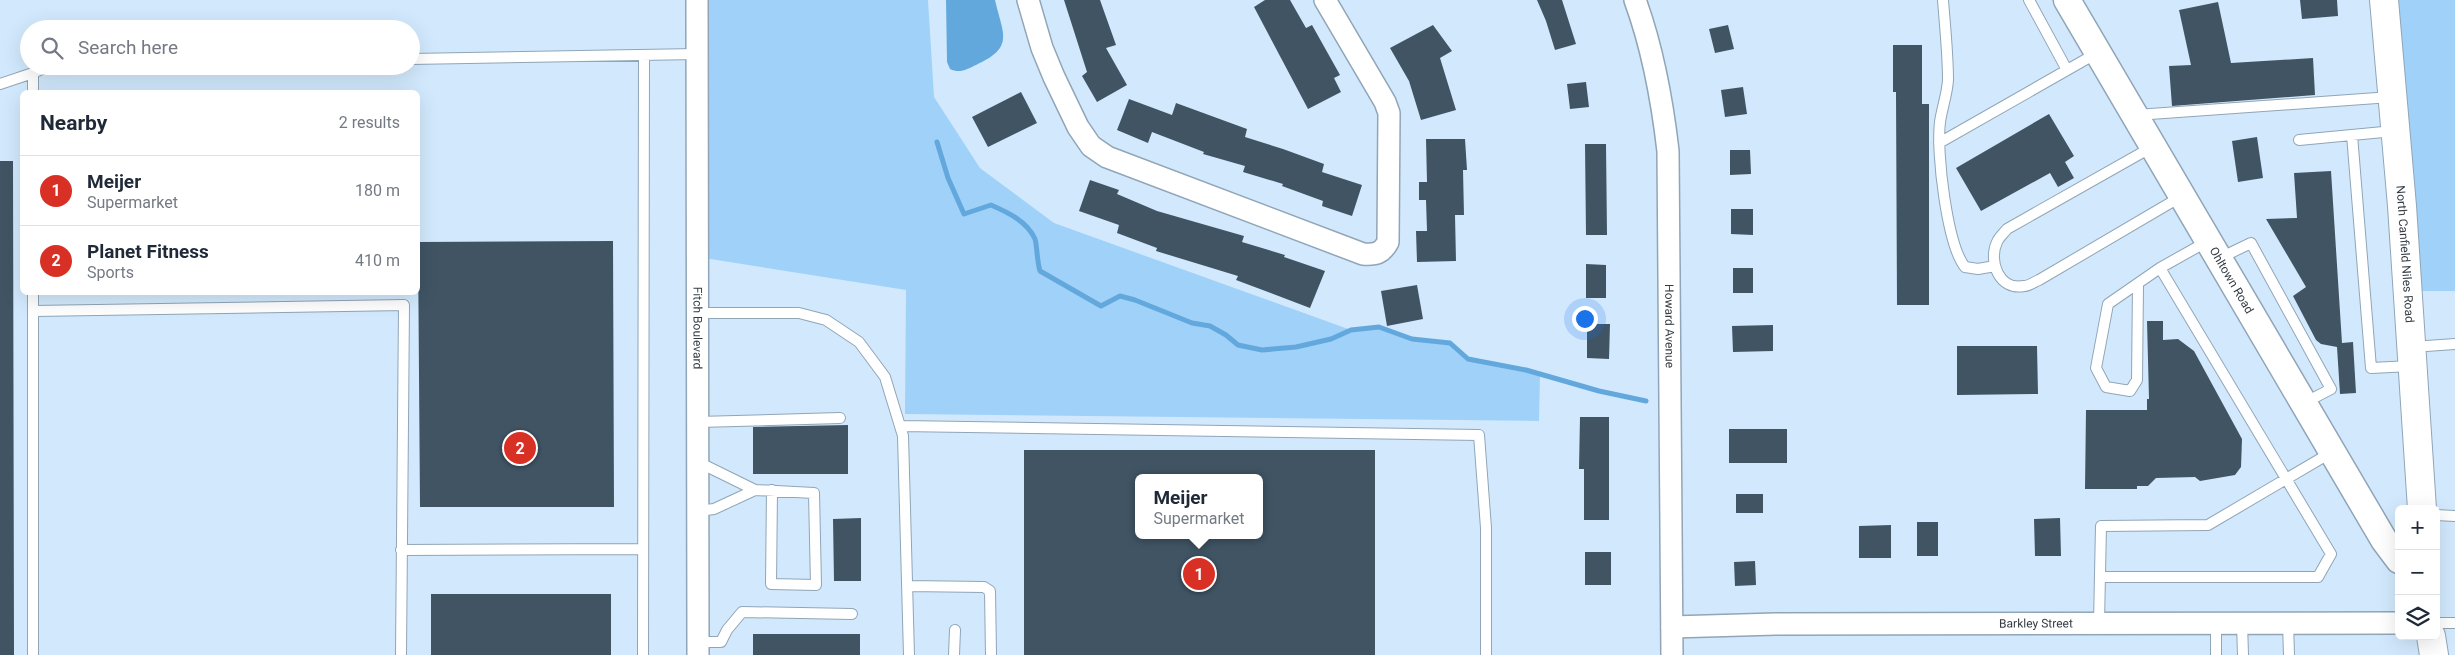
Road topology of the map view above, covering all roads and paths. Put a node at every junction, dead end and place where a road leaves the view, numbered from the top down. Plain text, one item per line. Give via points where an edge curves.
1 (697, 0) edge
2 (1028, 0) edge
3 (1325, 0) edge
4 (1635, 0) edge
5 (1943, 0) edge
6 (2029, 0) edge
7 (2068, 0) edge
8 (2384, 0) edge
9 (2098, 52) junction
10 (697, 54) junction
11 (644, 55) junction
12 (420, 59) edge
13 (2067, 70) junction
14 (27, 75) edge
15 (33, 75) edge
16 (0, 84) edge
17 (33, 90) edge
18 (2392, 97) junction
19 (2135, 115) junction
20 (2395, 131) junction
21 (2352, 135) junction
22 (2299, 140) dead end
23 (1939, 143) junction
24 (2153, 146) junction
25 (2182, 196) junction
26 (2214, 250) junction
27 (1995, 266) junction
28 (2160, 268) junction
29 (2138, 284) junction
30 (33, 295) edge
31 (33, 311) junction
32 (698, 313) junction
33 (2455, 344) edge
34 (2412, 356) junction
35 (2304, 404) junction
36 (840, 418) dead end
37 (698, 422) junction
38 (900, 426) junction
39 (2332, 452) junction
40 (698, 462) junction
41 (2286, 479) junction
42 (754, 490) junction
43 (772, 490) junction
44 (2422, 505) edge
45 (698, 511) junction
46 (2440, 515) edge
47 (2455, 516) edge
48 (643, 549) junction
49 (401, 550) junction
50 (2395, 555) edge
51 (2100, 577) junction
52 (908, 586) junction
53 (852, 614) dead end
54 (2216, 623) junction
55 (2242, 623) junction
56 (2288, 623) junction
57 (2395, 623) edge
58 (2440, 623) edge
59 (2455, 623) edge
60 (2100, 624) junction
61 (1672, 628) junction
62 (955, 630) dead end
63 (2432, 640) edge
64 (698, 649) edge
65 (33, 655) edge
66 (401, 655) edge
67 (643, 655) edge
68 (909, 655) edge
69 (954, 655) edge
70 (991, 655) edge
71 (1486, 655) edge
72 (1672, 655) edge
73 (2216, 655) edge
74 (2243, 655) edge
75 (2289, 655) edge
76 (2434, 655) edge

1 - 10 street, Fitch Boulevard
2 - 3 street via 1054,77 1091,146 1107,157 1363,254 1375,255 1388,242 1389,113
4 - 61 street, Howard Avenue via 1659,83 1668,151
5 - 23 lane via 1948,81
6 - 13 lane
7 - 9 street, Ohltown Road
8 - 18 main road, North Canfield Niles Road
9 - 13 lane
9 - 19 street, Ohltown Road
10 - 11 lane
10 - 32 street, Fitch Boulevard
11 - 12 lane
11 - 48 lane
13 - 23 lane
14 - 16 lane
15 - 17 lane
18 - 19 lane
18 - 20 main road, North Canfield Niles Road
19 - 24 street, Ohltown Road
20 - 21 lane
20 - 34 main road, North Canfield Niles Road
21 - 22 lane
21 - 34 lane via 2371,368
23 - 27 lane via 1948,220 1958,258 1965,267
24 - 25 street, Ohltown Road
24 - 27 lane via 2007,229 1994,252
25 - 26 street, Ohltown Road
25 - 27 lane via 2024,286 2009,286 2001,279
26 - 28 lane
26 - 35 street, Ohltown Road
26 - 35 lane via 2251,243 2332,389
28 - 29 lane
28 - 41 lane
29 - 29 lane via 2108,304 2096,368 2106,387 2130,390 2137,380
30 - 31 lane
31 - 49 lane via 404,305
31 - 65 lane
32 - 37 street, Fitch Boulevard
32 - 38 lane via 799,313 826,320 859,342 885,377
33 - 34 lane
34 - 44 main road, North Canfield Niles Road
35 - 39 street, Ohltown Road
36 - 37 lane
37 - 40 street, Fitch Boulevard
38 - 52 lane
38 - 71 lane via 1478,435 1486,528
39 - 41 lane
39 - 50 street, Ohltown Road
40 - 42 lane
40 - 45 street, Fitch Boulevard
41 - 51 lane via 2208,525 2102,526
41 - 51 lane via 2331,554 2318,577
42 - 43 lane
42 - 45 lane via 714,509
43 - 43 lane via 814,493 816,586 771,584
45 - 64 street, Fitch Boulevard
46 - 47 lane
48 - 49 lane
48 - 67 lane
49 - 66 lane
51 - 60 lane
52 - 68 lane
52 - 70 lane via 984,587 990,591
53 - 64 lane via 742,612 722,642
54 - 55 street, Barkley Street
54 - 60 street, Barkley Street
54 - 73 lane
55 - 56 street, Barkley Street
55 - 74 lane
56 - 57 street, Barkley Street
56 - 75 lane
58 - 59 lane
60 - 61 street, Barkley Street via 1776,624
61 - 72 street, Howard Avenue
62 - 69 lane
63 - 76 main road

